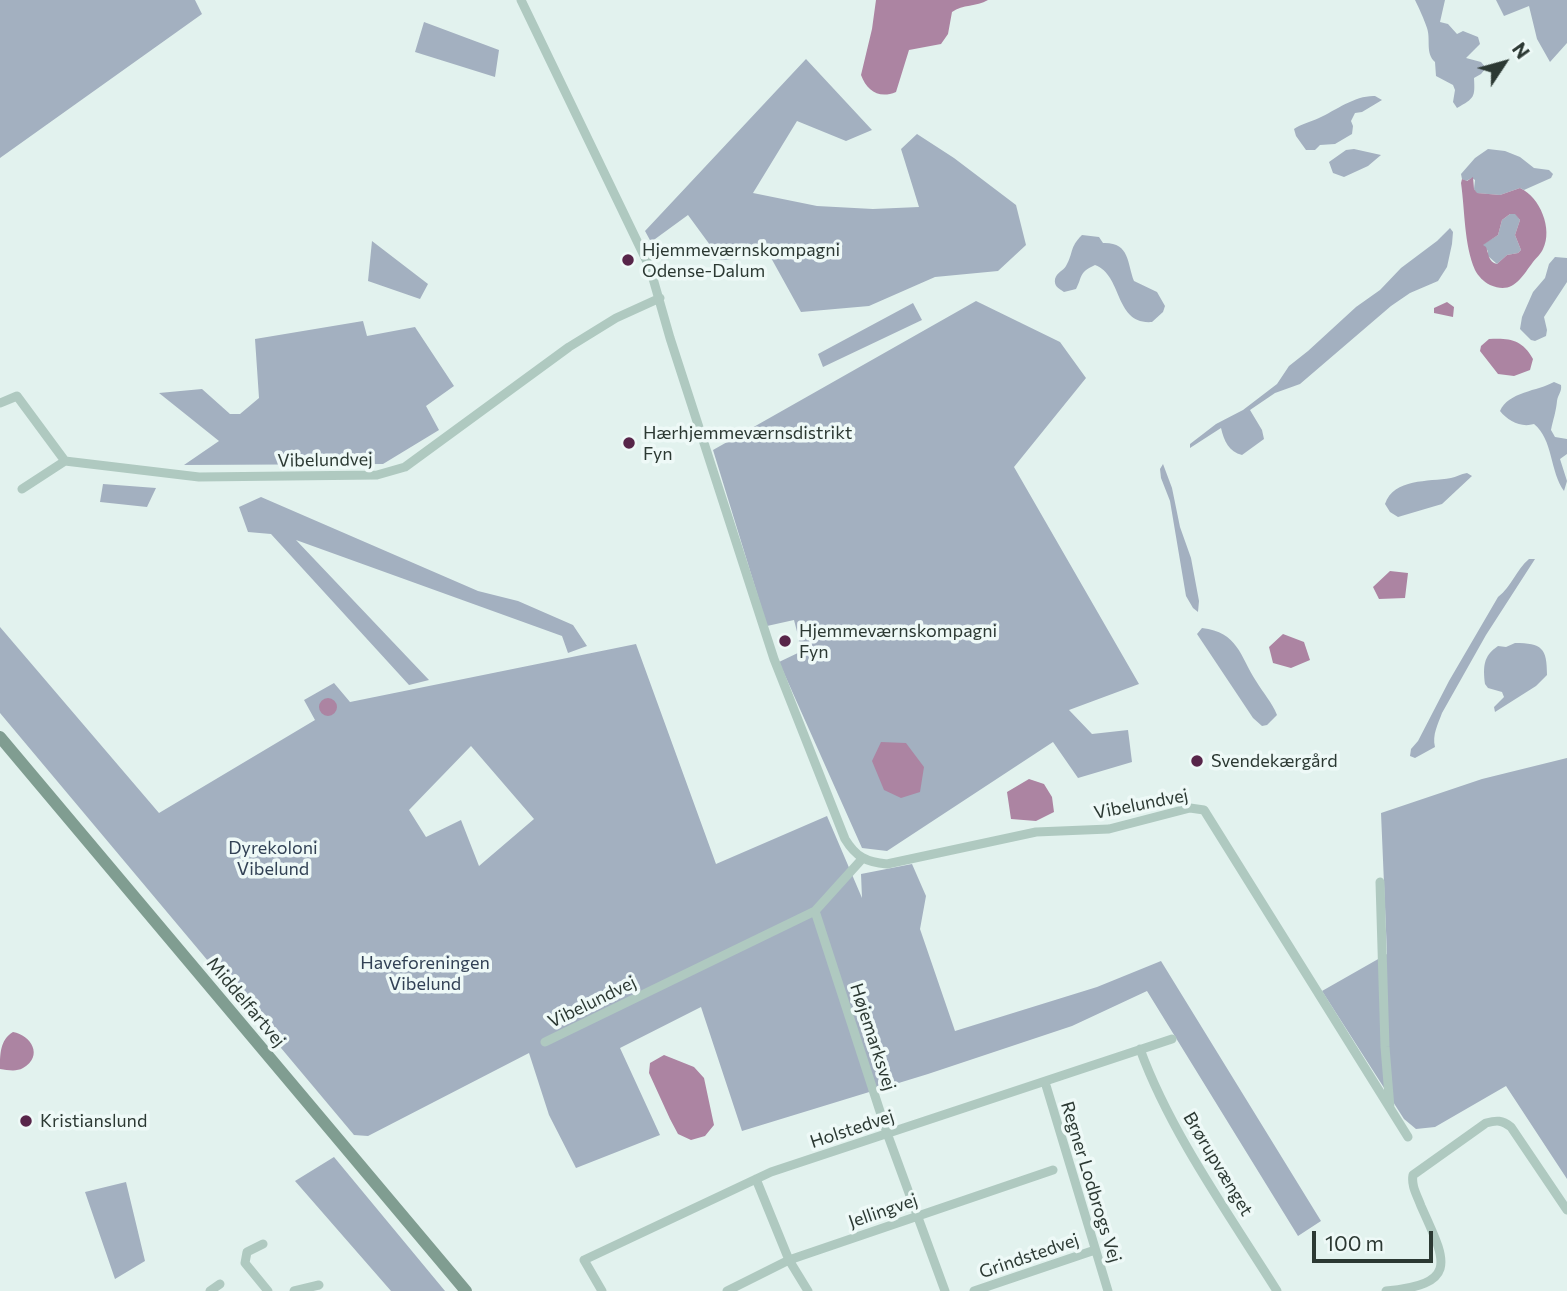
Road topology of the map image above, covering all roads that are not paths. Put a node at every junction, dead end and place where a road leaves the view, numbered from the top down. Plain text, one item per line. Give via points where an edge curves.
1 (521, 0) edge
2 (660, 298) junction
3 (0, 402) edge
4 (65, 461) junction
5 (22, 489) dead end
6 (0, 737) edge
7 (862, 859) junction
8 (1380, 882) dead end
9 (815, 911) junction
10 (1172, 1039) dead end
11 (545, 1042) dead end
12 (1140, 1049) junction
13 (1045, 1082) junction
14 (1390, 1110) junction
15 (887, 1133) junction
16 (1408, 1137) dead end
17 (1053, 1170) dead end
18 (756, 1178) junction
19 (1567, 1210) edge
20 (917, 1216) junction
21 (263, 1244) dead end
22 (1095, 1250) junction
23 (789, 1260) junction
24 (220, 1284) dead end
25 (318, 1285) dead end
26 (210, 1291) edge
27 (268, 1291) edge
28 (294, 1291) edge
29 (466, 1291) edge
30 (602, 1291) edge
31 (727, 1291) edge
32 (808, 1291) edge
33 (945, 1291) edge
34 (974, 1291) edge
35 (1108, 1291) edge
36 (1277, 1291) edge
37 (1386, 1291) edge

1 - 2 street via 632,227
2 - 4 street, Vibelundvej via 604,324 393,472 199,477
2 - 7 street via 783,684 845,839
3 - 4 street via 17,396
4 - 5 street
6 - 29 main road, Middelfartvej
7 - 9 street, Vibelundvej
7 - 14 street, Vibelundvej via 887,864 1036,832 1108,829 1190,808 1204,810
8 - 14 street, Vibelundvej
9 - 11 street, Vibelundvej
9 - 15 street, Højemarksvej
10 - 12 street, Holstedvej
12 - 13 street, Holstedvej
12 - 36 street, Brørupvænget via 1181,1135
13 - 15 street, Holstedvej
13 - 22 street, Regner Lodbrogs Vej
14 - 16 street, Vibelundvej
15 - 18 street, Holstedvej
15 - 20 street, Højemarksvej
17 - 20 street, Jellingvej
18 - 23 street
18 - 30 street, Holstedvej via 584,1260
19 - 37 street via 1504,1122 1486,1123 1413,1175 1412,1183 1441,1252 1441,1271 1425,1283
20 - 23 street, Jellingvej
20 - 33 street, Højemarksvej
21 - 27 street via 247,1252 245,1263
22 - 34 street, Grindstedvej
22 - 35 street, Regner Lodbrogs Vej
23 - 31 street, Jellingvej
23 - 32 street
24 - 26 street
25 - 28 street

